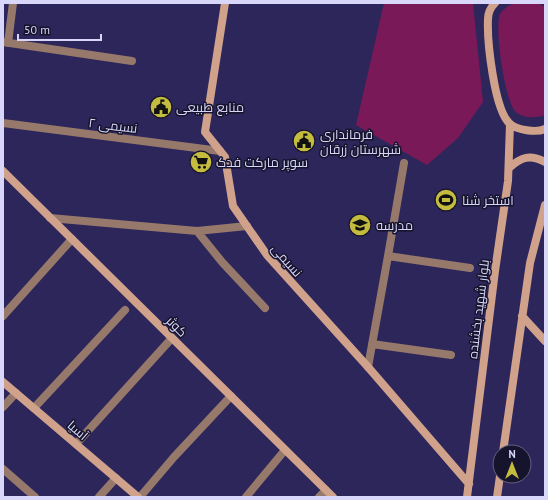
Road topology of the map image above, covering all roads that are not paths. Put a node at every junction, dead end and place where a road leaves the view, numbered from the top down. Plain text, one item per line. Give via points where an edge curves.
1 (13, 3) edge
2 (225, 3) edge
3 (493, 4) edge
4 (6, 42) edge
5 (132, 61) dead end
6 (3, 123) edge
7 (510, 124) junction
8 (545, 129) edge
9 (220, 151) junction
10 (545, 162) edge
11 (404, 163) dead end
12 (509, 168) junction
13 (3, 171) edge
14 (545, 205) edge
15 (50, 218) junction
16 (246, 226) junction
17 (197, 231) junction
18 (72, 240) junction
19 (388, 256) junction
20 (470, 268) dead end
21 (265, 308) dead end
22 (124, 310) dead end
23 (3, 316) edge
24 (522, 316) junction
25 (172, 338) junction
26 (545, 341) edge
27 (372, 344) junction
28 (451, 354) dead end
29 (368, 368) junction
30 (3, 382) edge
31 (16, 393) junction
32 (230, 396) junction
33 (3, 407) edge
34 (34, 408) junction
35 (76, 444) junction
36 (504, 444) edge
37 (285, 450) junction
38 (3, 469) edge
39 (116, 478) junction
40 (469, 484) junction
41 (499, 484) edge
42 (326, 490) junction
43 (35, 497) edge
44 (98, 497) edge
45 (139, 497) edge
46 (246, 497) edge
47 (320, 497) edge
48 (333, 497) edge
49 (467, 497) edge
50 (497, 497) edge

1 - 4 street
2 - 9 street, نسیمی via 205,132
3 - 7 street via 488,18 490,63 501,111
4 - 5 street
6 - 9 street, نسیمی ۲
7 - 8 street via 526,131
7 - 12 street, بلوار شهید بخشنده
9 - 16 street, نسیمی via 225,157 233,206
10 - 12 street via 527,157 517,160
11 - 19 street
12 - 40 street, بلوار شهید بخشنده
13 - 15 street, کوثر
14 - 24 street via 530,263
15 - 17 street
15 - 18 street, کوثر
16 - 17 street
16 - 29 street, نسیمی via 266,255
17 - 21 street
18 - 23 street
18 - 25 street, کوثر
19 - 20 street
19 - 27 street
22 - 34 street
24 - 26 street
24 - 36 street
25 - 32 street, کوثر
25 - 35 street
27 - 28 street
27 - 29 street
29 - 40 street, نسیمی
30 - 31 street, آسیا
31 - 33 street
31 - 34 street, آسیا
32 - 37 street, کوثر
32 - 45 street
34 - 35 street, آسیا
35 - 39 street, آسیا
37 - 42 street, کوثر
37 - 46 street
38 - 43 street
39 - 44 street
39 - 45 street, آسیا
40 - 49 street, بلوار شهید بخشنده
41 - 50 street
42 - 47 street
42 - 48 street, کوثر

